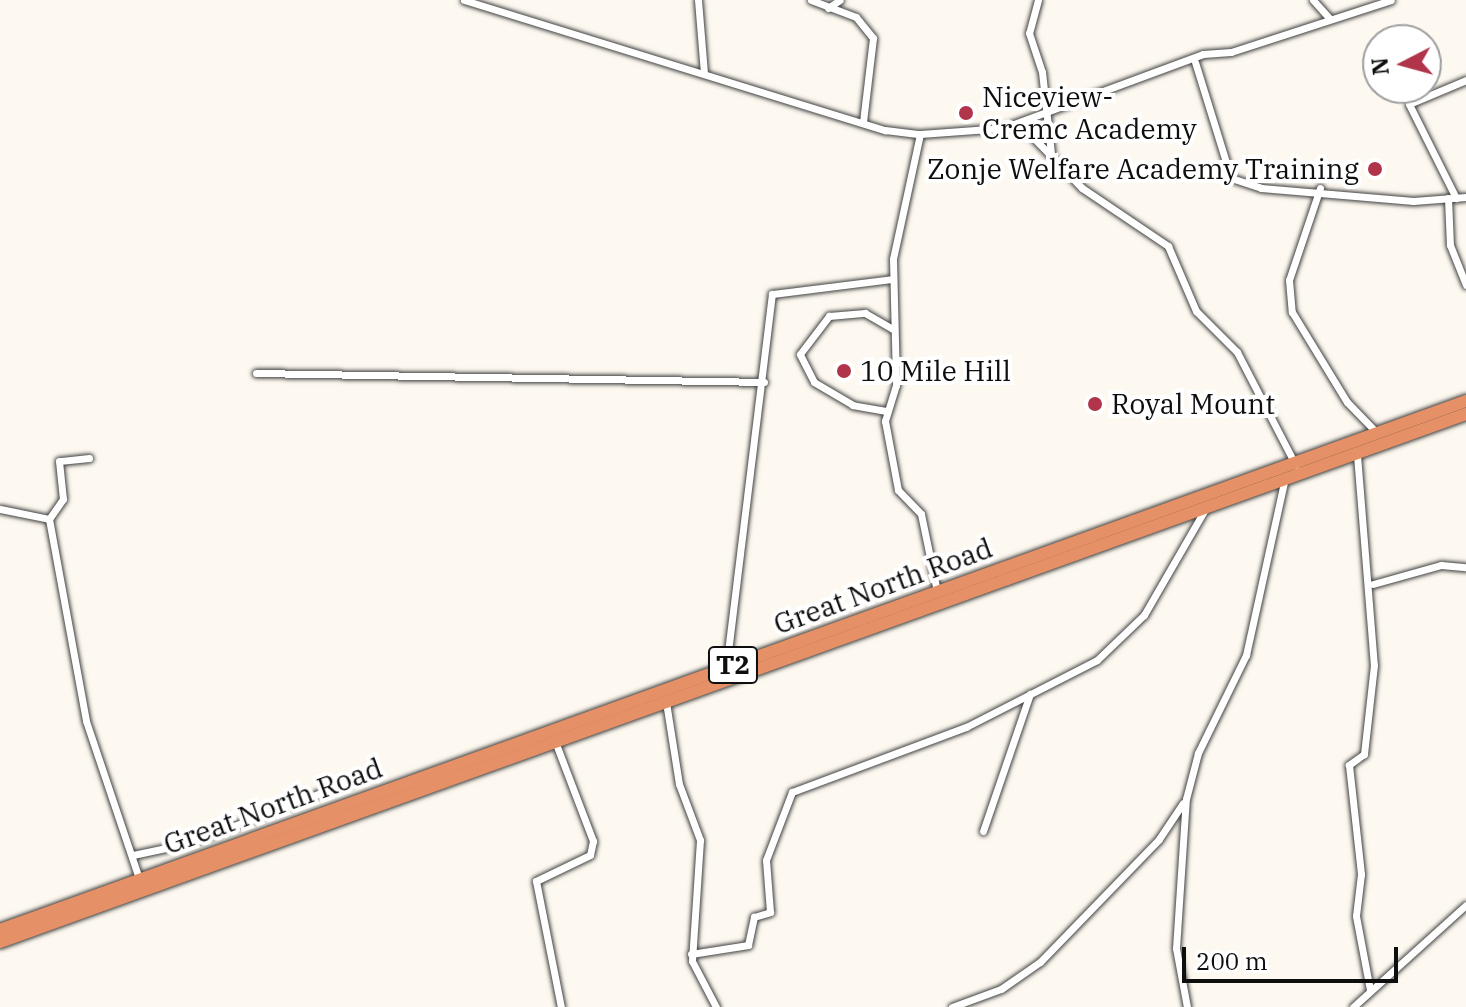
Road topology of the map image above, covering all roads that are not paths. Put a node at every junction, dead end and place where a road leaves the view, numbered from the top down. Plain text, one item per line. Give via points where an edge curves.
1 (464, 0) edge
2 (698, 0) edge
3 (811, 0) edge
4 (840, 0) edge
5 (1038, 0) edge
6 (1313, 0) edge
7 (1391, 0) edge
8 (828, 8) junction
9 (1329, 18) junction
10 (1195, 62) junction
11 (704, 73) junction
12 (1466, 80) edge
13 (1045, 110) junction
14 (863, 122) junction
15 (1003, 128) junction
16 (920, 134) junction
17 (1052, 155) junction
18 (1320, 188) junction
19 (1466, 197) edge
20 (1452, 198) junction
21 (892, 279) junction
22 (1466, 285) edge
23 (893, 329) junction
24 (256, 373) dead end
25 (764, 382) junction
26 (1466, 401) edge
27 (886, 411) junction
28 (1466, 414) edge
29 (1377, 433) junction
30 (1357, 455) junction
31 (89, 458) dead end
32 (1295, 462) junction
33 (1299, 477) junction
34 (1284, 482) junction
35 (0, 509) edge
36 (1204, 511) junction
37 (49, 519) junction
38 (1466, 567) edge
39 (1373, 584) junction
40 (937, 591) junction
41 (726, 668) junction
42 (1030, 694) junction
43 (664, 697) junction
44 (556, 744) junction
45 (373, 773) dead end
46 (1186, 799) junction
47 (983, 831) dead end
48 (133, 855) junction
49 (141, 885) junction
50 (1466, 905) edge
51 (0, 930) edge
52 (0, 942) edge
53 (691, 954) junction
54 (1370, 990) junction
55 (561, 1007) edge
56 (716, 1007) edge
57 (952, 1007) edge
58 (1187, 1007) edge
59 (1353, 1007) edge

1 - 11 street
2 - 11 street
3 - 8 street
4 - 8 street
5 - 13 street via 1029,33
6 - 9 street
7 - 9 street
8 - 14 street via 856,17 873,38
9 - 10 street
10 - 13 street
10 - 18 street via 1228,175 1261,188
11 - 14 street
12 - 20 street via 1409,104
13 - 15 street
13 - 17 street
14 - 16 street
15 - 16 street
15 - 17 street via 1030,134
16 - 21 street
17 - 32 street via 1082,188 1168,246 1196,311 1237,352
18 - 20 street
18 - 29 street via 1289,280 1292,312 1347,402
19 - 20 street
20 - 22 street via 1450,245
21 - 23 street
21 - 25 street via 772,294
23 - 27 street via 896,385
23 - 27 street via 862,313 829,316 800,354 814,382 853,405
24 - 25 street
25 - 41 street
26 - 29 highway, Great North Road / T2
27 - 40 street via 898,490 921,514
28 - 30 highway, Great North Road / T2
29 - 32 highway, Great North Road / T2
30 - 33 highway, Great North Road / T2
30 - 39 street
31 - 37 street via 59,461 63,499
32 - 33 street
32 - 40 highway, Great North Road / T2
33 - 34 highway, Great North Road / T2
34 - 36 highway, Great North Road / T2
34 - 46 street via 1246,655 1198,753
35 - 37 street
36 - 42 street via 1128,633 1097,660
36 - 43 highway, Great North Road / T2
37 - 48 street via 86,721
38 - 39 street via 1441,565
39 - 54 street via 1365,749 1349,765 1361,874 1356,916
40 - 41 highway, Great North Road / T2
41 - 43 highway, Great North Road / T2
42 - 47 street
42 - 53 street via 966,727 792,792 766,860 770,912 754,917 748,945
43 - 44 highway, Great North Road / T2
43 - 49 highway, Great North Road / T2
43 - 53 street via 679,784 700,840
44 - 49 highway, Great North Road / T2
44 - 55 street via 593,841 590,855 536,881
45 - 48 street via 189,843
46 - 57 street via 1159,839 1040,962 1001,989
46 - 58 street via 1176,948
48 - 49 street
49 - 51 highway, Great North Road / T2
49 - 52 highway, Great North Road / T2
50 - 54 street
53 - 56 street
54 - 59 street

